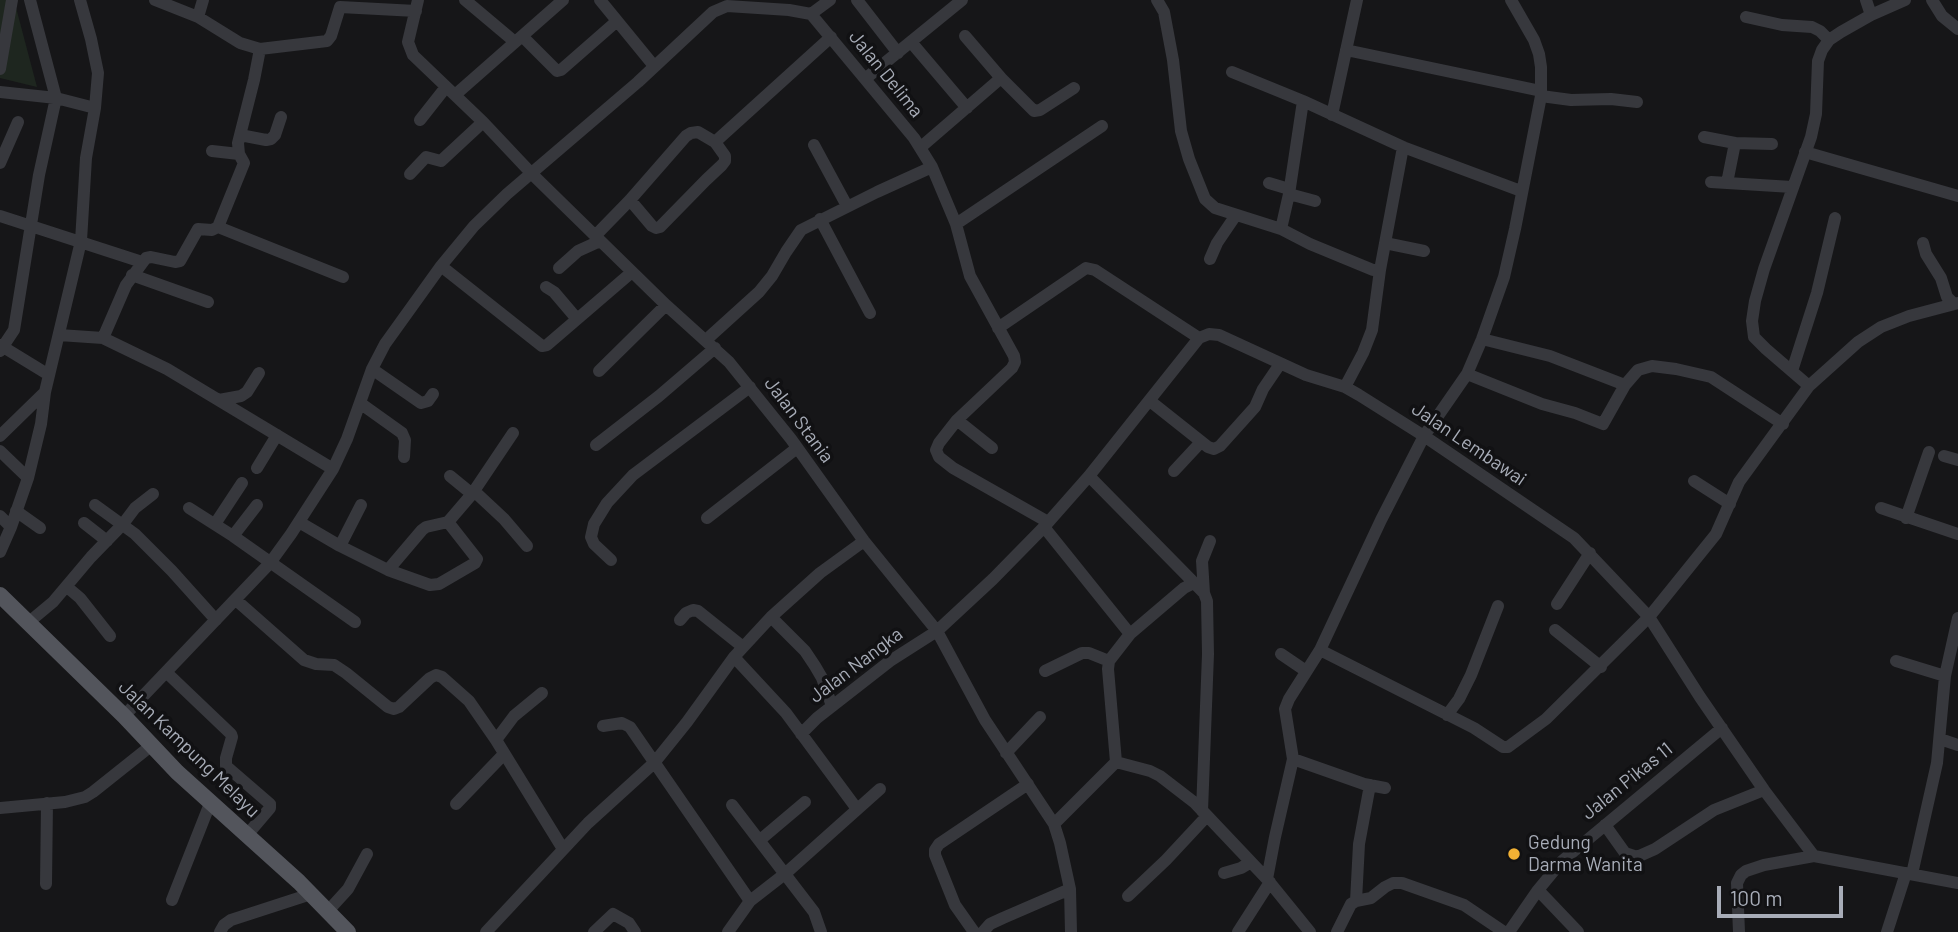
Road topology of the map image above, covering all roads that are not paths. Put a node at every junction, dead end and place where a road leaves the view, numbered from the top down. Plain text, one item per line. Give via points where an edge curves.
1 (12, 0) edge
2 (30, 0) edge
3 (80, 0) edge
4 (155, 0) edge
5 (203, 0) edge
6 (465, 0) edge
7 (563, 0) edge
8 (600, 0) edge
9 (830, 0) edge
10 (857, 0) edge
11 (962, 0) edge
12 (1157, 0) edge
13 (1357, 0) edge
14 (1511, 0) edge
15 (1866, 0) edge
16 (1905, 0) edge
17 (1932, 0) edge
18 (340, 3) edge
19 (417, 6) edge
20 (811, 14) junction
21 (1871, 15) junction
22 (198, 17) junction
23 (1746, 17) dead end
24 (617, 21) junction
25 (1958, 29) edge
26 (965, 36) dead end
27 (831, 37) junction
28 (518, 39) junction
29 (1829, 40) junction
30 (911, 42) junction
31 (260, 49) junction
32 (1346, 50) junction
33 (898, 53) junction
34 (654, 66) junction
35 (0, 69) edge
36 (1231, 72) dead end
37 (1001, 78) junction
38 (865, 79) junction
39 (1074, 88) dead end
40 (450, 91) junction
41 (0, 92) edge
42 (1541, 94) junction
43 (56, 98) junction
44 (1303, 101) junction
45 (1637, 102) dead end
46 (95, 108) junction
47 (967, 108) junction
48 (1332, 115) junction
49 (281, 117) dead end
50 (420, 120) dead end
51 (18, 122) dead end
52 (483, 122) junction
53 (1102, 126) dead end
54 (240, 135) junction
55 (1704, 137) dead end
56 (715, 142) junction
57 (1735, 143) junction
58 (1772, 144) dead end
59 (814, 145) dead end
60 (921, 147) junction
61 (1403, 147) junction
62 (212, 151) dead end
63 (1805, 152) junction
64 (239, 154) junction
65 (0, 163) edge
66 (932, 167) junction
67 (410, 174) dead end
68 (532, 174) junction
69 (1711, 182) dead end
70 (1269, 183) dead end
71 (1727, 183) junction
72 (1792, 187) junction
73 (1289, 191) junction
74 (1521, 191) junction
75 (1958, 196) edge
76 (630, 200) junction
77 (1315, 201) dead end
78 (847, 206) junction
79 (1236, 215) junction
80 (0, 216) edge
81 (1835, 218) dead end
82 (820, 219) junction
83 (956, 224) junction
84 (32, 227) junction
85 (218, 227) junction
86 (1280, 229) junction
87 (597, 238) junction
88 (81, 241) junction
89 (1385, 243) junction
90 (1923, 243) dead end
91 (1424, 251) dead end
92 (1210, 259) dead end
93 (142, 262) junction
94 (441, 265) junction
95 (559, 268) dead end
96 (1380, 270) junction
97 (632, 272) junction
98 (132, 275) junction
99 (343, 277) dead end
100 (546, 287) dead end
101 (208, 302) dead end
102 (1956, 303) edge
103 (666, 305) junction
104 (870, 313) dead end
105 (578, 319) junction
106 (998, 328) junction
107 (59, 335) junction
108 (103, 338) junction
109 (1199, 338) junction
110 (1482, 338) junction
111 (711, 344) junction
112 (1, 348) edge
113 (1280, 364) junction
114 (372, 369) junction
115 (599, 371) dead end
116 (1792, 371) junction
117 (259, 373) dead end
118 (1467, 374) junction
119 (49, 376) junction
120 (1625, 385) junction
121 (1809, 386) junction
122 (750, 387) junction
123 (1345, 387) junction
124 (45, 392) junction
125 (433, 394) dead end
126 (219, 400) junction
127 (1150, 401) junction
128 (360, 402) junction
129 (957, 420) junction
130 (1783, 424) junction
131 (513, 433) dead end
132 (277, 435) junction
133 (0, 436) edge
134 (1424, 436) junction
135 (1201, 442) junction
136 (596, 445) dead end
137 (797, 448) junction
138 (992, 448) dead end
139 (0, 451) edge
140 (1929, 452) dead end
141 (1944, 456) dead end
142 (404, 457) dead end
143 (1958, 460) edge
144 (257, 468) dead end
145 (333, 469) junction
146 (1174, 471) dead end
147 (450, 476) dead end
148 (1089, 476) junction
149 (28, 478) junction
150 (1694, 481) dead end
151 (242, 483) dead end
152 (473, 492) junction
153 (153, 494) dead end
154 (1730, 504) junction
155 (96, 505) dead end
156 (257, 505) dead end
157 (361, 505) dead end
158 (189, 508) dead end
159 (1881, 508) dead end
160 (16, 511) junction
161 (0, 516) edge
162 (707, 518) dead end
163 (1906, 518) junction
164 (299, 522) junction
165 (448, 522) junction
166 (84, 523) dead end
167 (123, 524) junction
168 (215, 524) junction
169 (1046, 524) junction
170 (11, 527) junction
171 (40, 528) dead end
172 (1958, 534) edge
173 (233, 536) junction
174 (107, 541) junction
175 (864, 541) junction
176 (1210, 541) dead end
177 (340, 546) junction
178 (527, 546) dead end
179 (0, 552) edge
180 (1590, 553) junction
181 (611, 560) dead end
182 (270, 563) junction
183 (388, 570) junction
184 (67, 587) junction
185 (1199, 588) junction
186 (0, 595) edge
187 (236, 600) junction
188 (1557, 604) dead end
189 (1498, 606) dead end
190 (771, 617) junction
191 (1649, 617) junction
192 (1958, 618) edge
193 (216, 620) junction
194 (680, 620) dead end
195 (29, 622) junction
196 (355, 622) dead end
197 (1555, 630) dead end
198 (936, 631) junction
199 (1130, 634) junction
200 (110, 636) dead end
201 (1955, 643) edge
202 (743, 647) junction
203 (1320, 650) junction
204 (1281, 654) dead end
205 (734, 657) junction
206 (1109, 661) junction
207 (1896, 661) dead end
208 (1601, 667) junction
209 (1045, 671) dead end
210 (1306, 671) junction
211 (166, 672) junction
212 (1945, 676) junction
213 (542, 693) dead end
214 (832, 706) junction
215 (1447, 715) junction
216 (124, 716) junction
217 (1041, 717) dead end
218 (603, 726) dead end
219 (1721, 729) junction
220 (801, 734) junction
221 (1940, 738) junction
222 (496, 740) junction
223 (152, 745) junction
224 (1958, 745) edge
225 (1006, 753) junction
226 (504, 754) junction
227 (1293, 759) junction
228 (1116, 762) junction
229 (654, 763) junction
230 (1028, 784) junction
231 (1370, 785) junction
232 (1385, 788) dead end
233 (880, 789) dead end
234 (1764, 790) junction
235 (211, 801) junction
236 (805, 802) dead end
237 (47, 803) junction
238 (456, 804) dead end
239 (732, 805) dead end
240 (0, 808) edge
241 (857, 808) junction
242 (1205, 813) junction
243 (1054, 824) junction
244 (1605, 825) junction
245 (247, 835) junction
246 (760, 840) junction
247 (563, 849) junction
248 (367, 854) dead end
249 (1814, 856) junction
250 (1251, 862) junction
251 (786, 873) junction
252 (1224, 873) dead end
253 (1909, 874) junction
254 (1269, 880) junction
255 (1958, 883) edge
256 (46, 884) dead end
257 (1070, 889) junction
258 (1538, 890) junction
259 (311, 894) junction
260 (1128, 896) dead end
261 (172, 900) dead end
262 (750, 901) junction
263 (1356, 901) junction
264 (327, 912) junction
265 (494, 929) edge
266 (220, 932) edge
267 (348, 932) edge
268 (594, 932) edge
269 (635, 932) edge
270 (727, 932) edge
271 (821, 932) edge
272 (974, 932) edge
273 (983, 932) edge
274 (1072, 932) edge
275 (1238, 932) edge
276 (1310, 932) edge
277 (1337, 932) edge
278 (1507, 932) edge
279 (1578, 932) edge
280 (1740, 932) edge
281 (1887, 932) edge

1 - 35 street
2 - 43 street
3 - 46 street via 98,73
4 - 22 street
5 - 22 street
6 - 28 street
7 - 28 street
8 - 24 street
9 - 20 street
10 - 33 street
11 - 30 street
12 - 79 street via 1174,60 1181,131 1189,159 1205,199
13 - 32 street
14 - 42 street via 1539,54
15 - 21 street
16 - 21 street
17 - 25 street
18 - 19 street
18 - 31 street via 327,41
19 - 40 street, Jalan Stania via 410,51
20 - 27 street, Jalan Delima
20 - 34 street via 727,6 713,12
21 - 29 street
22 - 31 street via 240,43
23 - 29 street via 1812,27
24 - 28 street via 556,71
24 - 34 street
26 - 37 street
27 - 38 street, Jalan Delima
27 - 56 street
28 - 40 street
29 - 63 street via 1818,61 1816,114
30 - 33 street
30 - 47 street
31 - 54 street
32 - 42 street
32 - 48 street
33 - 38 street
34 - 68 street
36 - 44 street
37 - 39 street via 1034,111
37 - 47 street
38 - 60 street, Jalan Delima
40 - 50 street
40 - 52 street, Jalan Stania
41 - 43 street
42 - 45 street
42 - 74 street
43 - 46 street
43 - 84 street
44 - 48 street
44 - 73 street
46 - 88 street via 86,158
47 - 60 street
48 - 61 street
49 - 54 street via 271,139
51 - 65 street
52 - 67 street via 441,161 426,157
52 - 68 street, Jalan Stania
53 - 83 street
54 - 64 street
55 - 57 street
56 - 76 street via 698,132 686,136
56 - 76 street via 725,161 660,227 652,226
57 - 58 street
57 - 71 street
59 - 78 street
60 - 66 street, Jalan Delima
61 - 74 street
61 - 89 street
62 - 64 street
63 - 72 street
63 - 75 street
64 - 85 street via 244,163
66 - 78 street
66 - 83 street, Jalan Delima
68 - 87 street, Jalan Stania
68 - 94 street via 474,226
69 - 71 street
70 - 73 street
71 - 72 street
72 - 116 street via 1752,321 1754,337
73 - 77 street
73 - 86 street
74 - 110 street via 1510,253
76 - 87 street
78 - 82 street
79 - 86 street
79 - 92 street
80 - 84 street
81 - 116 street
82 - 104 street
82 - 111 street via 802,230 772,276
83 - 106 street, Jalan Delima via 970,276
84 - 88 street
84 - 112 street via 14,330
85 - 93 street via 198,229 180,261 151,257
85 - 99 street
86 - 96 street
87 - 95 street
87 - 97 street, Jalan Stania
88 - 93 street
88 - 107 street
89 - 91 street
89 - 96 street
90 - 102 street via 1947,297
93 - 98 street
94 - 105 street via 542,346
94 - 114 street
96 - 123 street via 1372,330
97 - 103 street, Jalan Stania
97 - 105 street
98 - 101 street
98 - 108 street
100 - 105 street
102 - 121 street via 1881,327
103 - 111 street, Jalan Stania
103 - 115 street
106 - 109 street via 1086,268
106 - 129 street, Jalan Delima via 1014,356 1012,369
107 - 108 street
107 - 119 street
108 - 126 street
109 - 113 street, Jalan Lembawai via 1219,335
109 - 127 street
110 - 118 street
110 - 120 street via 1550,356
111 - 122 street, Jalan Stania
111 - 136 street via 659,396
112 - 119 street
113 - 123 street, Jalan Lembawai
113 - 135 street via 1259,403 1220,446 1214,449
114 - 125 street via 421,403
114 - 128 street
116 - 121 street
117 - 126 street via 247,392
118 - 120 street via 1603,424
118 - 134 street
119 - 124 street
120 - 130 street via 1638,370 1652,366 1704,375
121 - 130 street
122 - 137 street, Jalan Stania
122 - 181 street via 633,475 607,503 591,537
123 - 134 street, Jalan Lembawai
124 - 133 street
124 - 149 street
126 - 132 street
127 - 135 street
127 - 148 street
128 - 142 street via 402,433
128 - 145 street
129 - 138 street
129 - 169 street, Jalan Delima via 939,443 939,457
130 - 154 street via 1739,482
131 - 152 street
132 - 144 street
132 - 145 street
134 - 180 street, Jalan Lembawai via 1558,526
134 - 203 street
135 - 146 street
137 - 162 street
137 - 175 street, Jalan Stania
139 - 149 street
140 - 163 street
141 - 143 street
145 - 164 street
147 - 152 street
148 - 169 street
148 - 185 street
149 - 160 street
150 - 154 street
151 - 168 street
152 - 165 street
152 - 178 street
153 - 167 street
154 - 191 street via 1716,534
155 - 167 street
156 - 173 street
157 - 177 street
158 - 168 street
159 - 163 street
160 - 170 street
160 - 171 street
161 - 170 street
163 - 172 street
164 - 177 street
164 - 182 street
165 - 183 street via 422,530
165 - 183 street via 477,559 475,563 435,585
166 - 174 street
167 - 174 street
167 - 193 street
168 - 173 street
169 - 198 street
169 - 199 street
170 - 179 street
173 - 182 street
174 - 184 street
175 - 190 street
175 - 198 street, Jalan Stania
176 - 185 street
177 - 183 street
180 - 188 street
180 - 191 street, Jalan Lembawai
182 - 187 street
182 - 196 street
184 - 195 street
184 - 200 street
185 - 199 street via 1184,588
185 - 242 street via 1207,601
186 - 195 main road, Jalan Kampung Melayu
187 - 193 street
187 - 222 street via 304,660 334,665 388,707 399,707 430,678 442,677 468,701
189 - 215 street via 1471,676
190 - 202 street
190 - 214 street via 805,651
191 - 208 street
191 - 219 street, Jalan Lembawai
192 - 201 street
193 - 211 street
194 - 202 street via 686,612 698,611
195 - 216 main road, Jalan Kampung Melayu
197 - 208 street
198 - 214 street, Jalan Nangka
198 - 225 street, Jalan Stania
199 - 206 street
201 - 212 street
202 - 205 street
203 - 210 street
203 - 215 street
204 - 210 street
205 - 220 street
205 - 229 street
206 - 209 street via 1082,653
206 - 228 street
207 - 212 street
208 - 215 street via 1546,719 1508,747
210 - 227 street via 1285,709
211 - 216 street
211 - 245 street via 231,734 226,766 270,804
212 - 221 street
213 - 222 street via 514,716
214 - 220 street, Jalan Nangka
216 - 223 main road, Jalan Kampung Melayu
217 - 225 street
218 - 229 street via 627,725
219 - 234 street, Jalan Lembawai
219 - 244 street, Jalan Pikas 11
220 - 241 street
221 - 224 street
221 - 253 street via 1924,825
222 - 226 street
223 - 235 main road, Jalan Kampung Melayu
223 - 237 street via 85,797
225 - 230 street, Jalan Stania
226 - 238 street
226 - 247 street
227 - 231 street
227 - 254 street
228 - 242 street via 1160,776
228 - 243 street
229 - 247 street
229 - 262 street
230 - 243 street, Jalan Stania
230 - 272 street via 935,850 955,905
231 - 232 street
231 - 263 street via 1359,844
233 - 241 street
234 - 244 street via 1714,810 1637,857 1625,853
234 - 249 street, Jalan Lembawai
235 - 245 main road, Jalan Kampung Melayu
235 - 261 street
236 - 246 street
237 - 240 street
237 - 256 street
239 - 246 street
241 - 251 street
242 - 250 street
242 - 260 street
243 - 257 street, Jalan Stania
244 - 258 street, Jalan Pikas 11 via 1562,861
245 - 259 main road, Jalan Kampung Melayu
246 - 251 street
247 - 265 street
248 - 264 street via 348,889
249 - 253 street
249 - 280 street via 1764,865 1741,875 1737,883
250 - 252 street
250 - 254 street
251 - 262 street
251 - 271 street via 814,912
253 - 255 street
253 - 281 street
254 - 275 street
254 - 276 street
257 - 273 street via 990,924
257 - 274 street, Jalan Stania
258 - 278 street, Jalan Pikas 11
258 - 279 street
259 - 264 main road, Jalan Kampung Melayu
259 - 266 street via 231,920
262 - 270 street
263 - 277 street
263 - 278 street via 1402,883 1464,905
264 - 267 main road, Jalan Kampung Melayu
268 - 269 street via 613,914

